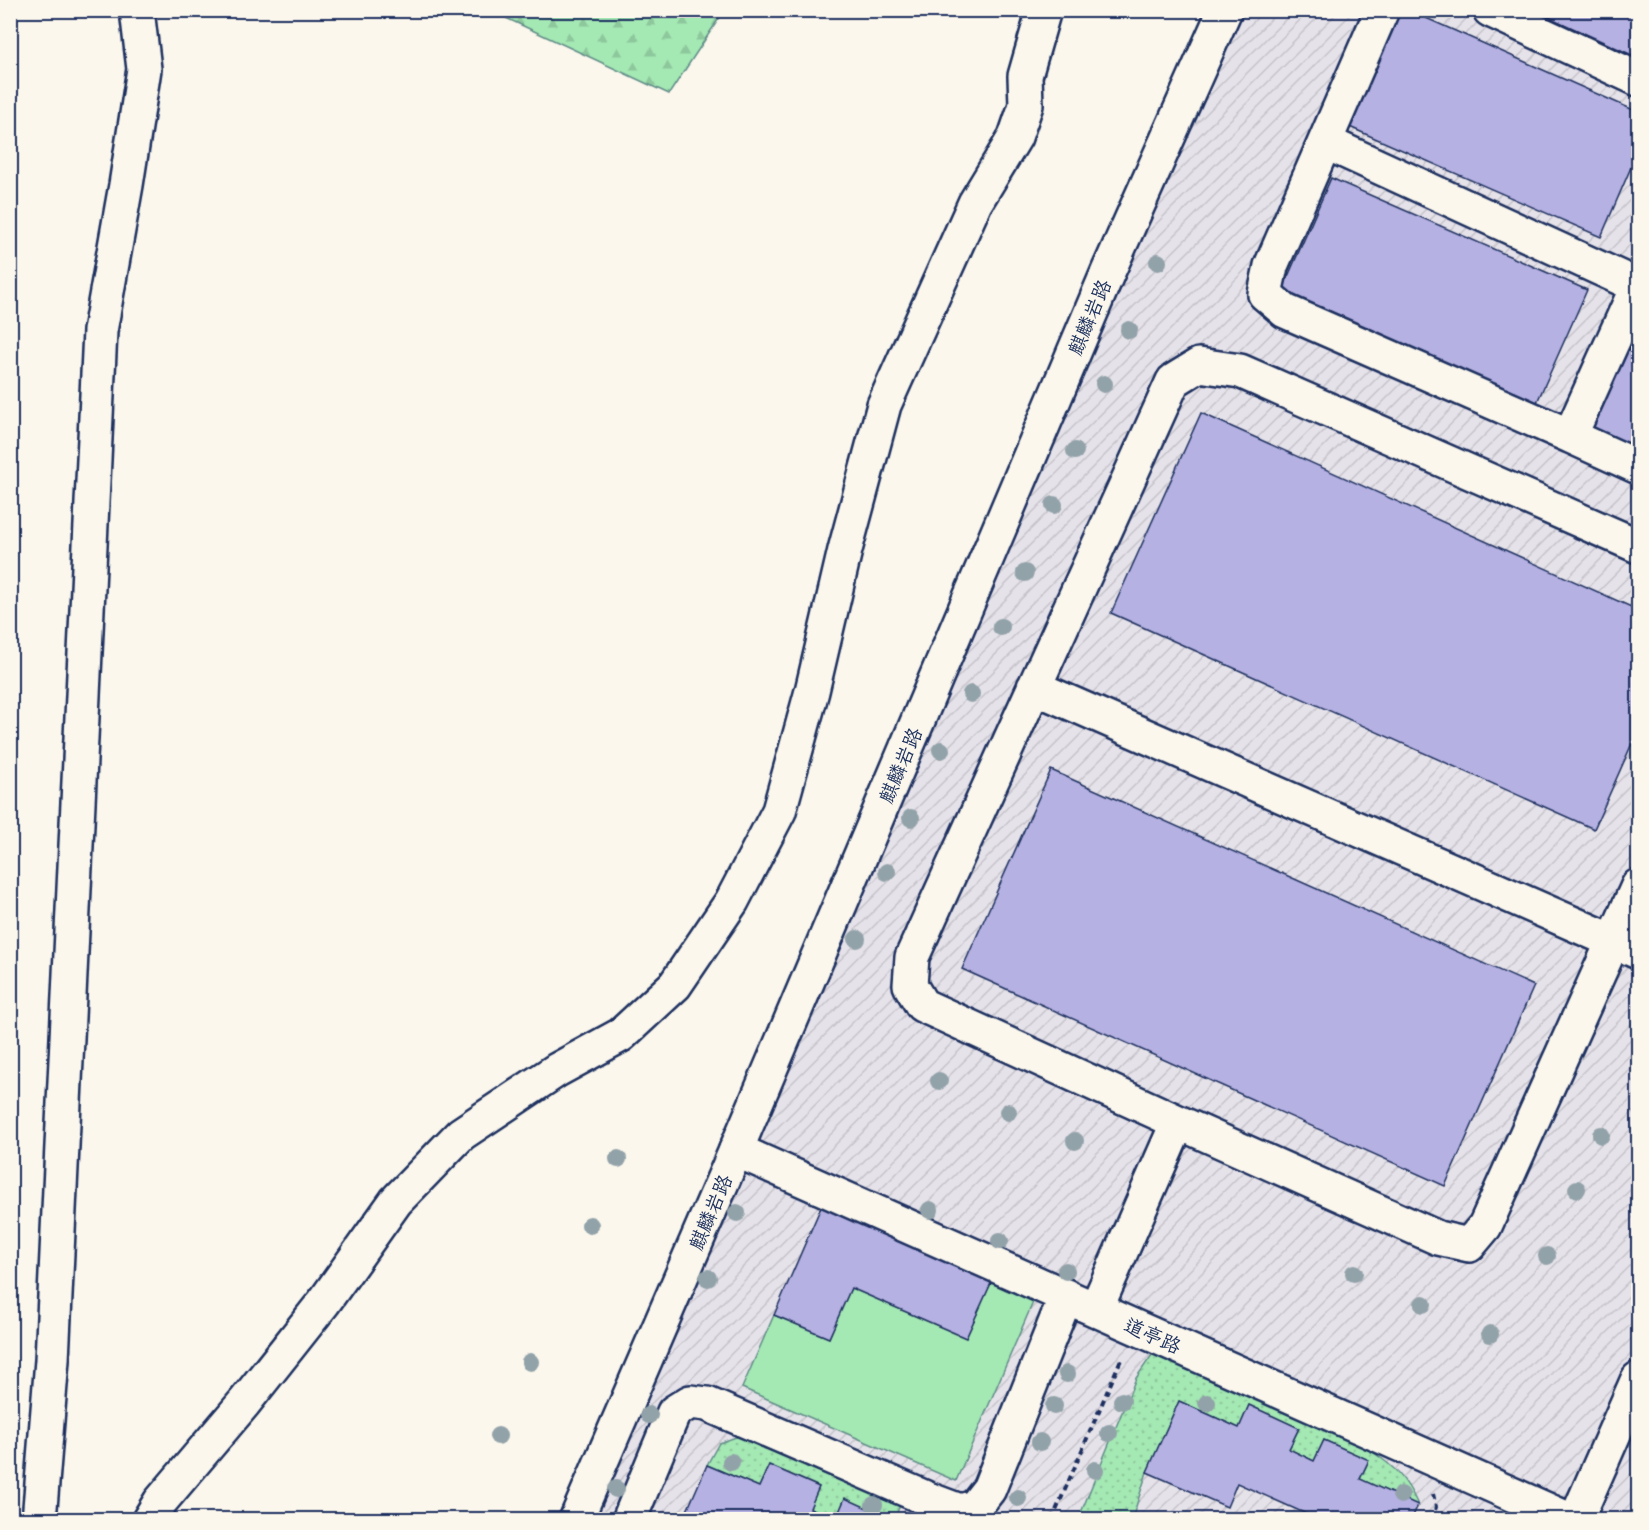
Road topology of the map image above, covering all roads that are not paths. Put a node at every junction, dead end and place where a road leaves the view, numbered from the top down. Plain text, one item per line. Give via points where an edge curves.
1 (137, 10) edge
2 (1044, 10) edge
3 (1224, 10) edge
4 (1382, 10) edge
5 (1490, 10) edge
6 (1638, 79) edge
7 (1325, 142) junction
8 (1638, 286) edge
9 (1570, 436) junction
10 (1638, 467) edge
11 (1638, 546) edge
12 (1034, 687) junction
13 (1638, 886) edge
14 (1626, 947) edge
15 (1178, 1122) junction
16 (736, 1150) junction
17 (1066, 1296) junction
18 (1096, 1309) junction
19 (1638, 1379) edge
20 (39, 1520) edge
21 (149, 1520) edge
22 (576, 1520) edge
23 (629, 1520) edge
24 (1570, 1520) edge
25 (1576, 1520) edge

1 - 20 street via 144,69 100,331 52,1360
2 - 21 street via 1024,76 1026,105 1015,137 975,203 884,405 779,811 732,901 675,986 621,1035 557,1070 461,1134 396,1201 324,1302
3 - 16 street, 麒麟岩路 via 1108,272
4 - 7 street
5 - 6 street
7 - 8 street
7 - 9 street via 1271,266 1265,294 1286,311
8 - 9 street
9 - 10 street
11 - 12 street via 1240,371 1199,365 1173,381
12 - 14 street
12 - 15 street via 912,957 910,985 922,1005
13 - 14 street
14 - 15 street via 1485,1226 1469,1245 1438,1238
15 - 18 street
16 - 17 street, 道亭路
16 - 22 street, 麒麟岩路
17 - 18 street, 道亭路
17 - 23 street via 989,1489 975,1508 960,1511 707,1404 690,1402 674,1412
18 - 24 street, 道亭路
19 - 25 street

